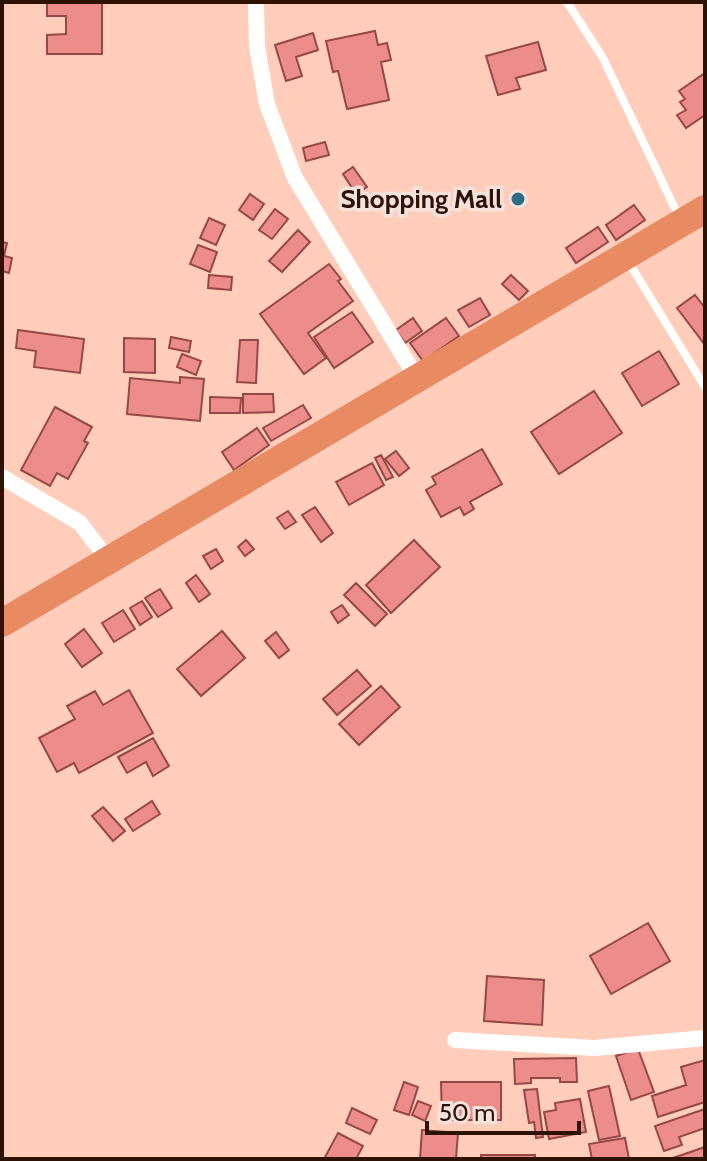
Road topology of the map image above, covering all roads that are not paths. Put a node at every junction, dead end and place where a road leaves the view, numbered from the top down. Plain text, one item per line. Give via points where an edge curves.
1 (256, 2) edge
2 (567, 2) edge
3 (693, 216) edge
4 (625, 257) junction
5 (418, 380) junction
6 (705, 387) edge
7 (2, 477) edge
8 (108, 560) junction
9 (2, 623) edge
10 (705, 1038) edge
11 (455, 1040) dead end

1 - 5 street via 267,104 295,178
2 - 3 lane
3 - 4 highway
4 - 5 highway
4 - 6 lane
5 - 8 highway
7 - 8 street via 80,523
8 - 9 highway
10 - 11 street via 594,1048

